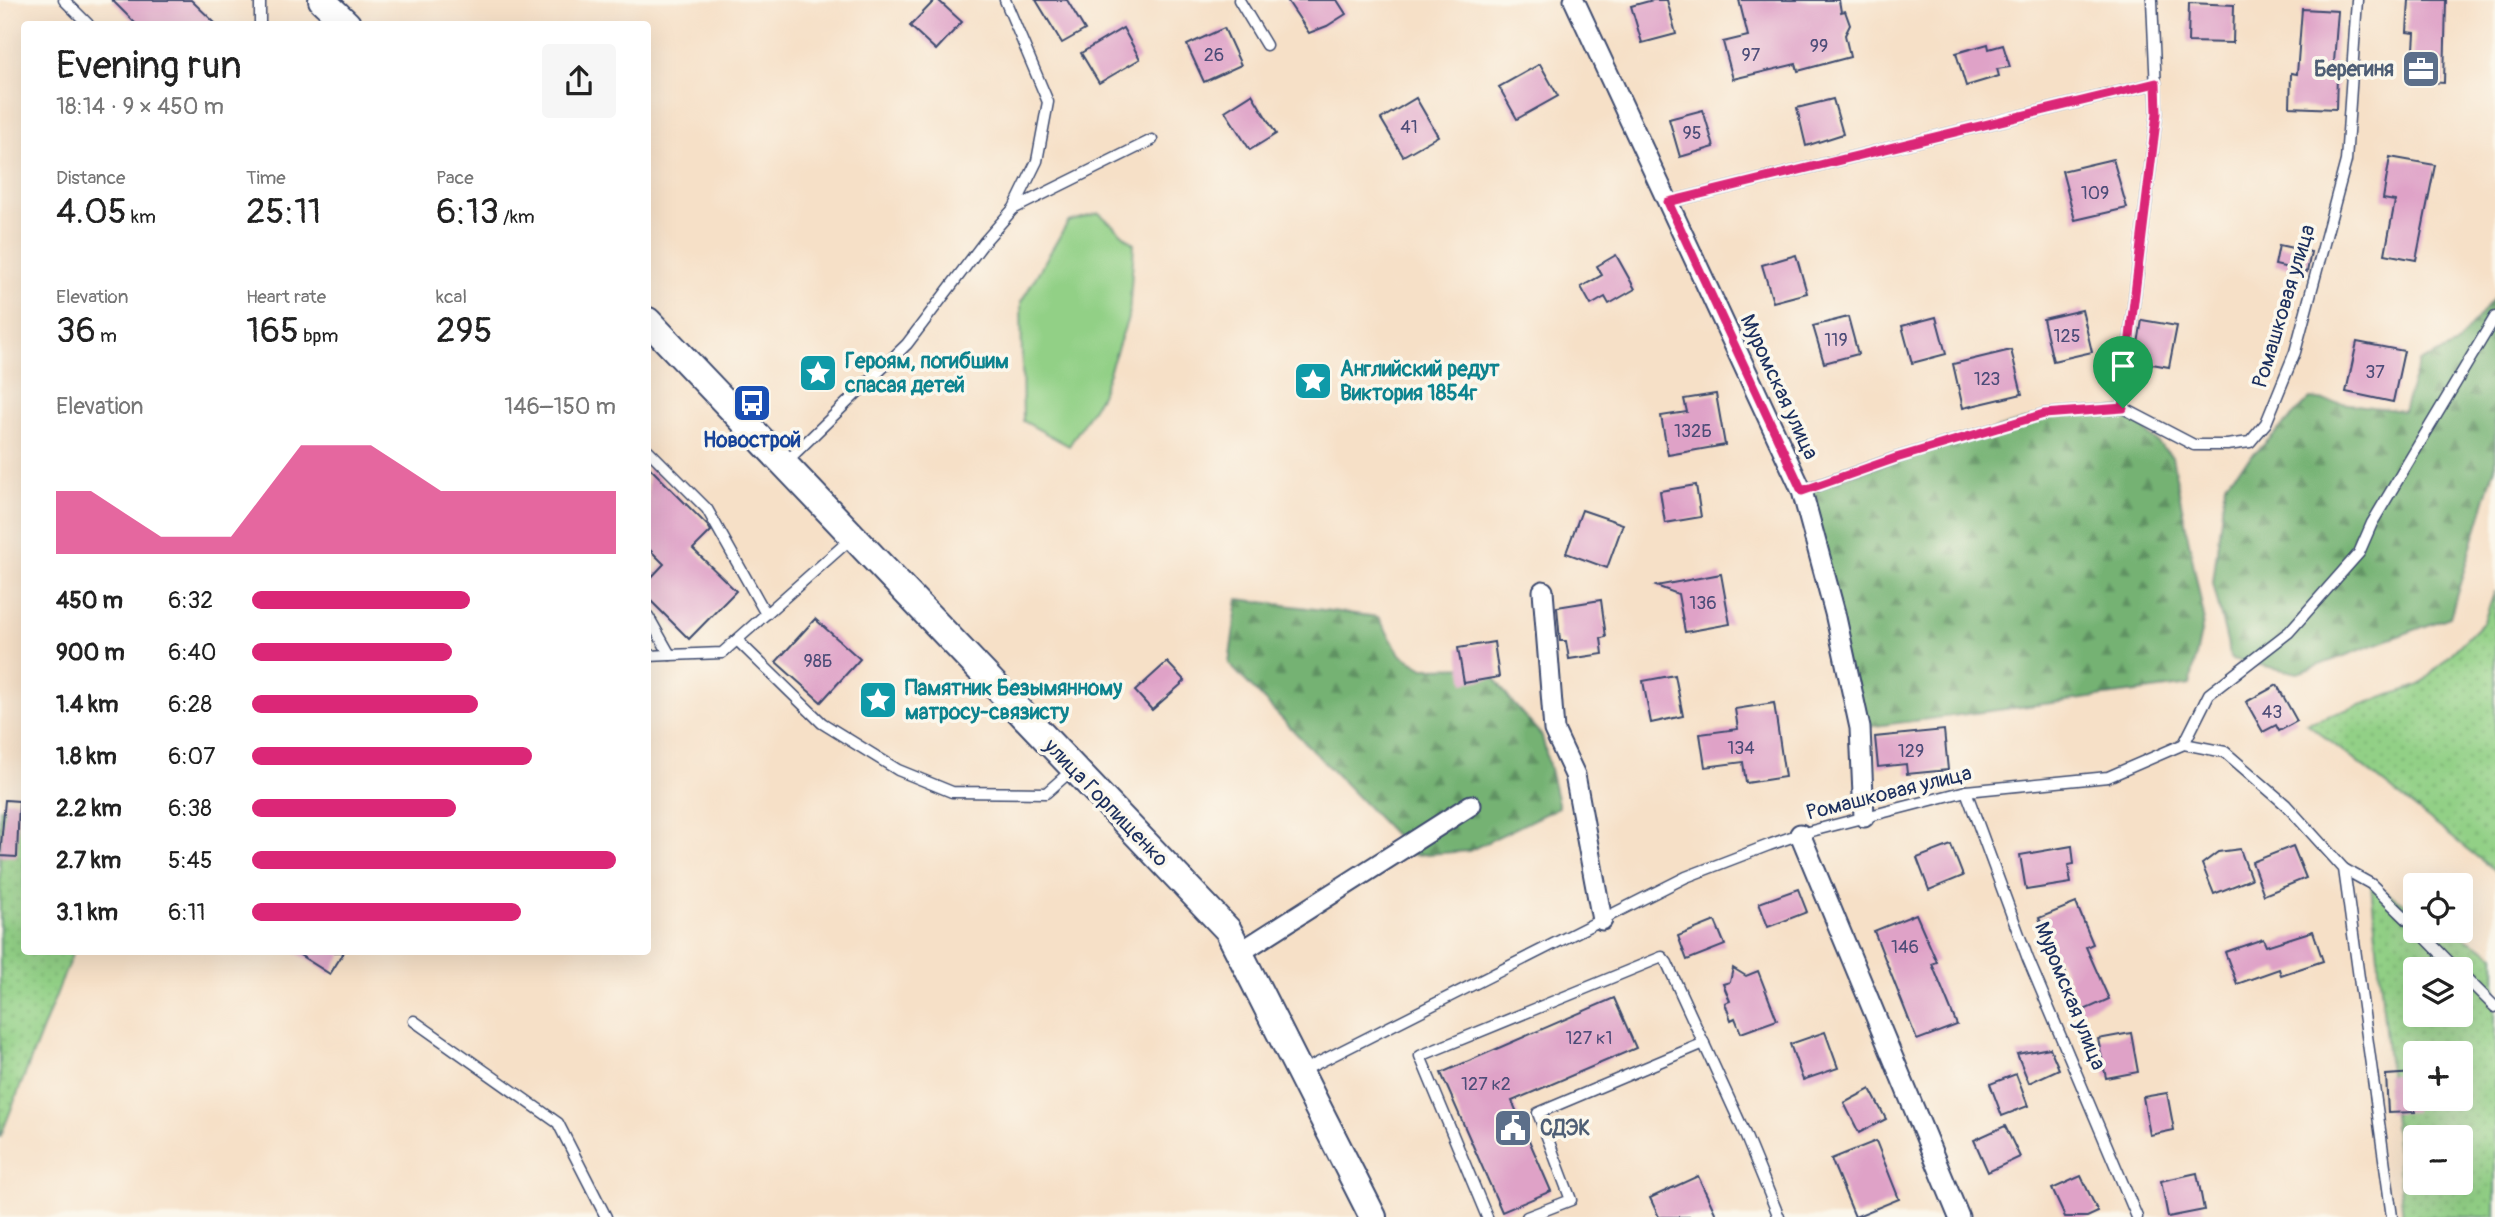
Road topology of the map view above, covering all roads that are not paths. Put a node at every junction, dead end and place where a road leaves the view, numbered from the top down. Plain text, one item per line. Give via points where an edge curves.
1 (64, 0) edge
2 (260, 0) edge
3 (322, 0) edge
4 (1005, 0) edge
5 (1239, 0) edge
6 (1574, 0) edge
7 (2152, 0) edge
8 (2357, 0) edge
9 (85, 21) edge
10 (260, 21) edge
11 (344, 21) edge
12 (1266, 45) dead end
13 (2156, 83) junction
14 (1152, 139) dead end
15 (1668, 202) junction
16 (1014, 208) junction
17 (2495, 317) edge
18 (651, 324) edge
19 (2123, 408) junction
20 (651, 453) edge
21 (784, 464) junction
22 (1802, 491) junction
23 (853, 537) junction
24 (1543, 592) dead end
25 (766, 614) junction
26 (651, 621) edge
27 (737, 640) junction
28 (670, 655) junction
29 (651, 656) edge
30 (2184, 744) junction
31 (1074, 769) junction
32 (1966, 791) junction
33 (1471, 805) dead end
34 (1864, 817) junction
35 (1800, 834) junction
36 (2344, 869) junction
37 (2403, 915) edge
38 (1602, 920) junction
39 (2431, 943) edge
40 (1239, 953) junction
41 (2445, 957) edge
42 (2473, 985) edge
43 (2495, 1007) edge
44 (414, 1021) dead end
45 (1704, 1043) junction
46 (1300, 1072) junction
47 (606, 1217) edge
48 (1373, 1217) edge
49 (1487, 1217) edge
50 (1527, 1217) edge
51 (1779, 1217) edge
52 (1959, 1217) edge
53 (2137, 1217) edge
54 (2392, 1217) edge

1 - 9 lane
2 - 10 lane
3 - 11 main road
4 - 16 lane via 1048,102 1037,161
5 - 12 lane
6 - 15 street, Муромская улица
7 - 13 lane
8 - 19 lane, Ромашковая улица via 2346,162 2294,352 2266,423 2250,442 2194,445
13 - 15 lane
13 - 19 lane via 2157,113
14 - 16 lane
15 - 22 street, Муромская улица
16 - 21 lane via 907,344
17 - 30 lane via 2372,523 2359,553 2289,632 2209,694
18 - 21 main road, улица Горпищенко
19 - 22 lane via 2044,414
20 - 25 lane via 707,509
21 - 23 main road, улица Горпищенко
22 - 34 street, Муромская улица via 1860,728
23 - 25 lane
23 - 31 main road, улица Горпищенко
24 - 38 street via 1554,730 1575,775
25 - 27 lane
26 - 28 lane
27 - 28 lane via 722,653
27 - 31 lane via 822,723 898,770 952,792 1046,793
28 - 29 lane
30 - 32 lane, Ромашковая улица via 2108,777
30 - 36 lane via 2225,752 2286,806
31 - 40 main road, улица Горпищенко via 1228,930
32 - 34 lane, Ромашковая улица
32 - 53 lane, Муромская улица via 2028,959
33 - 40 street
34 - 35 lane, Ромашковая улица
35 - 38 lane, Ромашковая улица via 1686,877
35 - 52 street
36 - 37 lane via 2371,884
36 - 54 lane
38 - 46 lane, Ромашковая улица
39 - 41 lane
40 - 46 main road, улица Горпищенко
42 - 43 lane
44 - 47 lane via 558,1123
45 - 49 lane via 1662,957 1420,1056
45 - 50 lane via 1538,1113 1571,1200
45 - 51 lane
46 - 48 main road, улица Горпищенко

